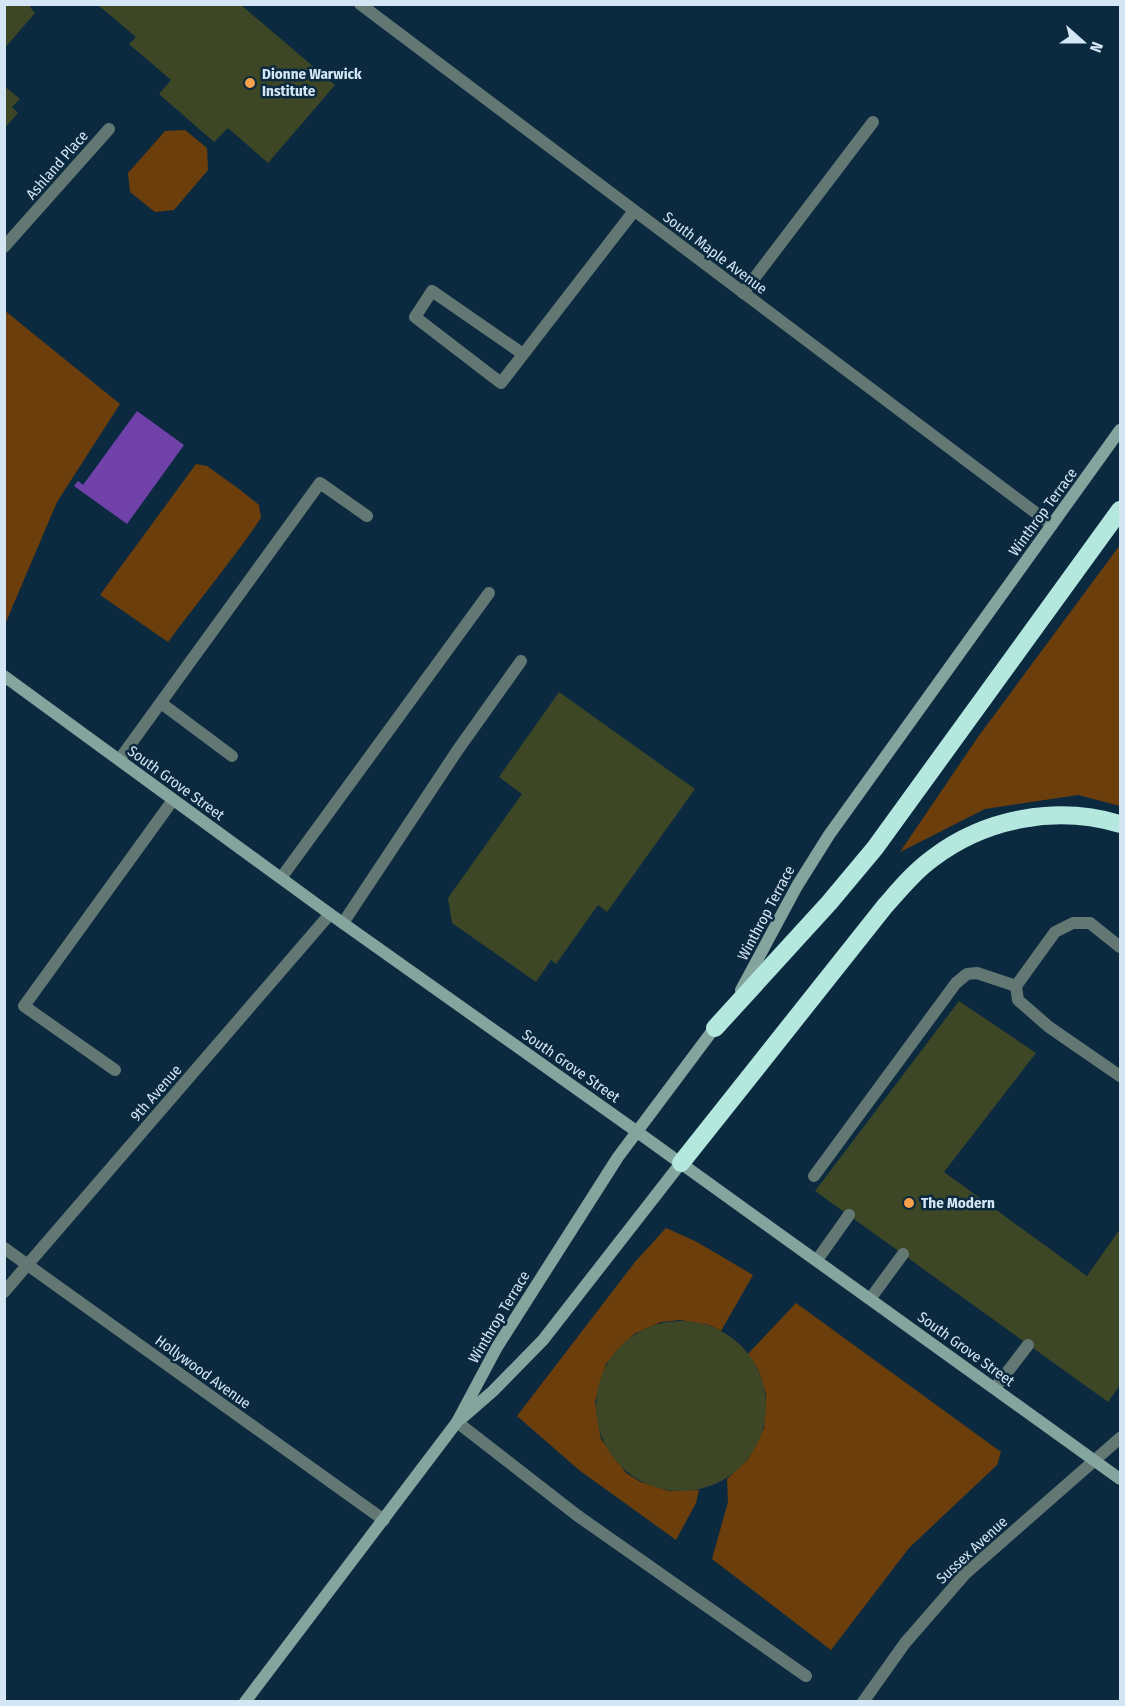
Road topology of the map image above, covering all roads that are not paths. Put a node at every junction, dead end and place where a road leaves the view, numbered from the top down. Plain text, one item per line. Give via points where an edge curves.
1 (360, 4) edge
2 (873, 122) dead end
3 (109, 129) dead end
4 (634, 211) junction
5 (4, 247) edge
6 (743, 293) junction
7 (523, 354) junction
8 (1120, 430) edge
9 (1120, 510) edge
10 (367, 516) dead end
11 (1052, 525) junction
12 (489, 593) dead end
13 (521, 661) dead end
14 (4, 676) edge
15 (161, 703) junction
16 (232, 756) dead end
17 (119, 760) junction
18 (173, 800) junction
19 (1120, 825) edge
20 (281, 878) junction
21 (330, 914) junction
22 (343, 923) junction
23 (1120, 948) edge
24 (1016, 986) junction
25 (715, 1028) junction
26 (115, 1070) dead end
27 (1120, 1076) edge
28 (636, 1131) junction
29 (681, 1163) junction
30 (814, 1176) dead end
31 (849, 1215) dead end
32 (4, 1248) edge
33 (903, 1254) dead end
34 (817, 1260) junction
35 (28, 1264) junction
36 (4, 1292) edge
37 (870, 1299) junction
38 (1028, 1345) dead end
39 (995, 1388) junction
40 (457, 1422) junction
41 (1120, 1438) edge
42 (1096, 1461) junction
43 (1120, 1479) edge
44 (384, 1521) junction
45 (806, 1676) dead end
46 (245, 1701) edge
47 (863, 1701) edge

1 - 4 street, South Maple Avenue
2 - 6 street
3 - 5 street, Ashland Place
4 - 6 street, South Maple Avenue
4 - 7 street
6 - 11 street, South Maple Avenue
7 - 7 street via 501,383 415,317 432,291
8 - 11 main road, Winthrop Terrace
9 - 25 highway via 869,855
10 - 15 street via 320,483
11 - 25 main road, Winthrop Terrace via 830,834 747,980
12 - 20 street
13 - 22 street
14 - 17 main road, South Grove Street
15 - 16 street
15 - 17 street
17 - 18 main road, South Grove Street
18 - 20 main road, South Grove Street
18 - 26 street via 24,1006
19 - 29 highway via 1071,816 1009,821 970,836 932,859 885,906
20 - 21 main road, South Grove Street
21 - 22 main road, South Grove Street
21 - 35 street, 9th Avenue
22 - 28 main road, South Grove Street
23 - 24 street via 1090,923 1073,923 1054,932
24 - 27 street via 1018,1000 1041,1020
24 - 30 street via 977,973 967,974 956,982
25 - 28 main road, Winthrop Terrace
28 - 29 main road, South Grove Street
28 - 40 main road, Winthrop Terrace via 514,1318
29 - 34 main road, South Grove Street
29 - 40 main road, Winthrop Terrace via 543,1340
31 - 34 street
32 - 35 street, Hollywood Avenue
33 - 37 street
34 - 37 main road, South Grove Street
35 - 36 street, 9th Avenue
35 - 44 street, Hollywood Avenue
37 - 39 main road, South Grove Street
38 - 39 street
39 - 42 main road, South Grove Street
40 - 44 main road, Winthrop Terrace
40 - 45 street via 578,1516
41 - 42 street, Sussex Avenue
42 - 43 main road, South Grove Street
42 - 47 street, Sussex Avenue via 965,1574 905,1643
44 - 46 main road, Winthrop Terrace

